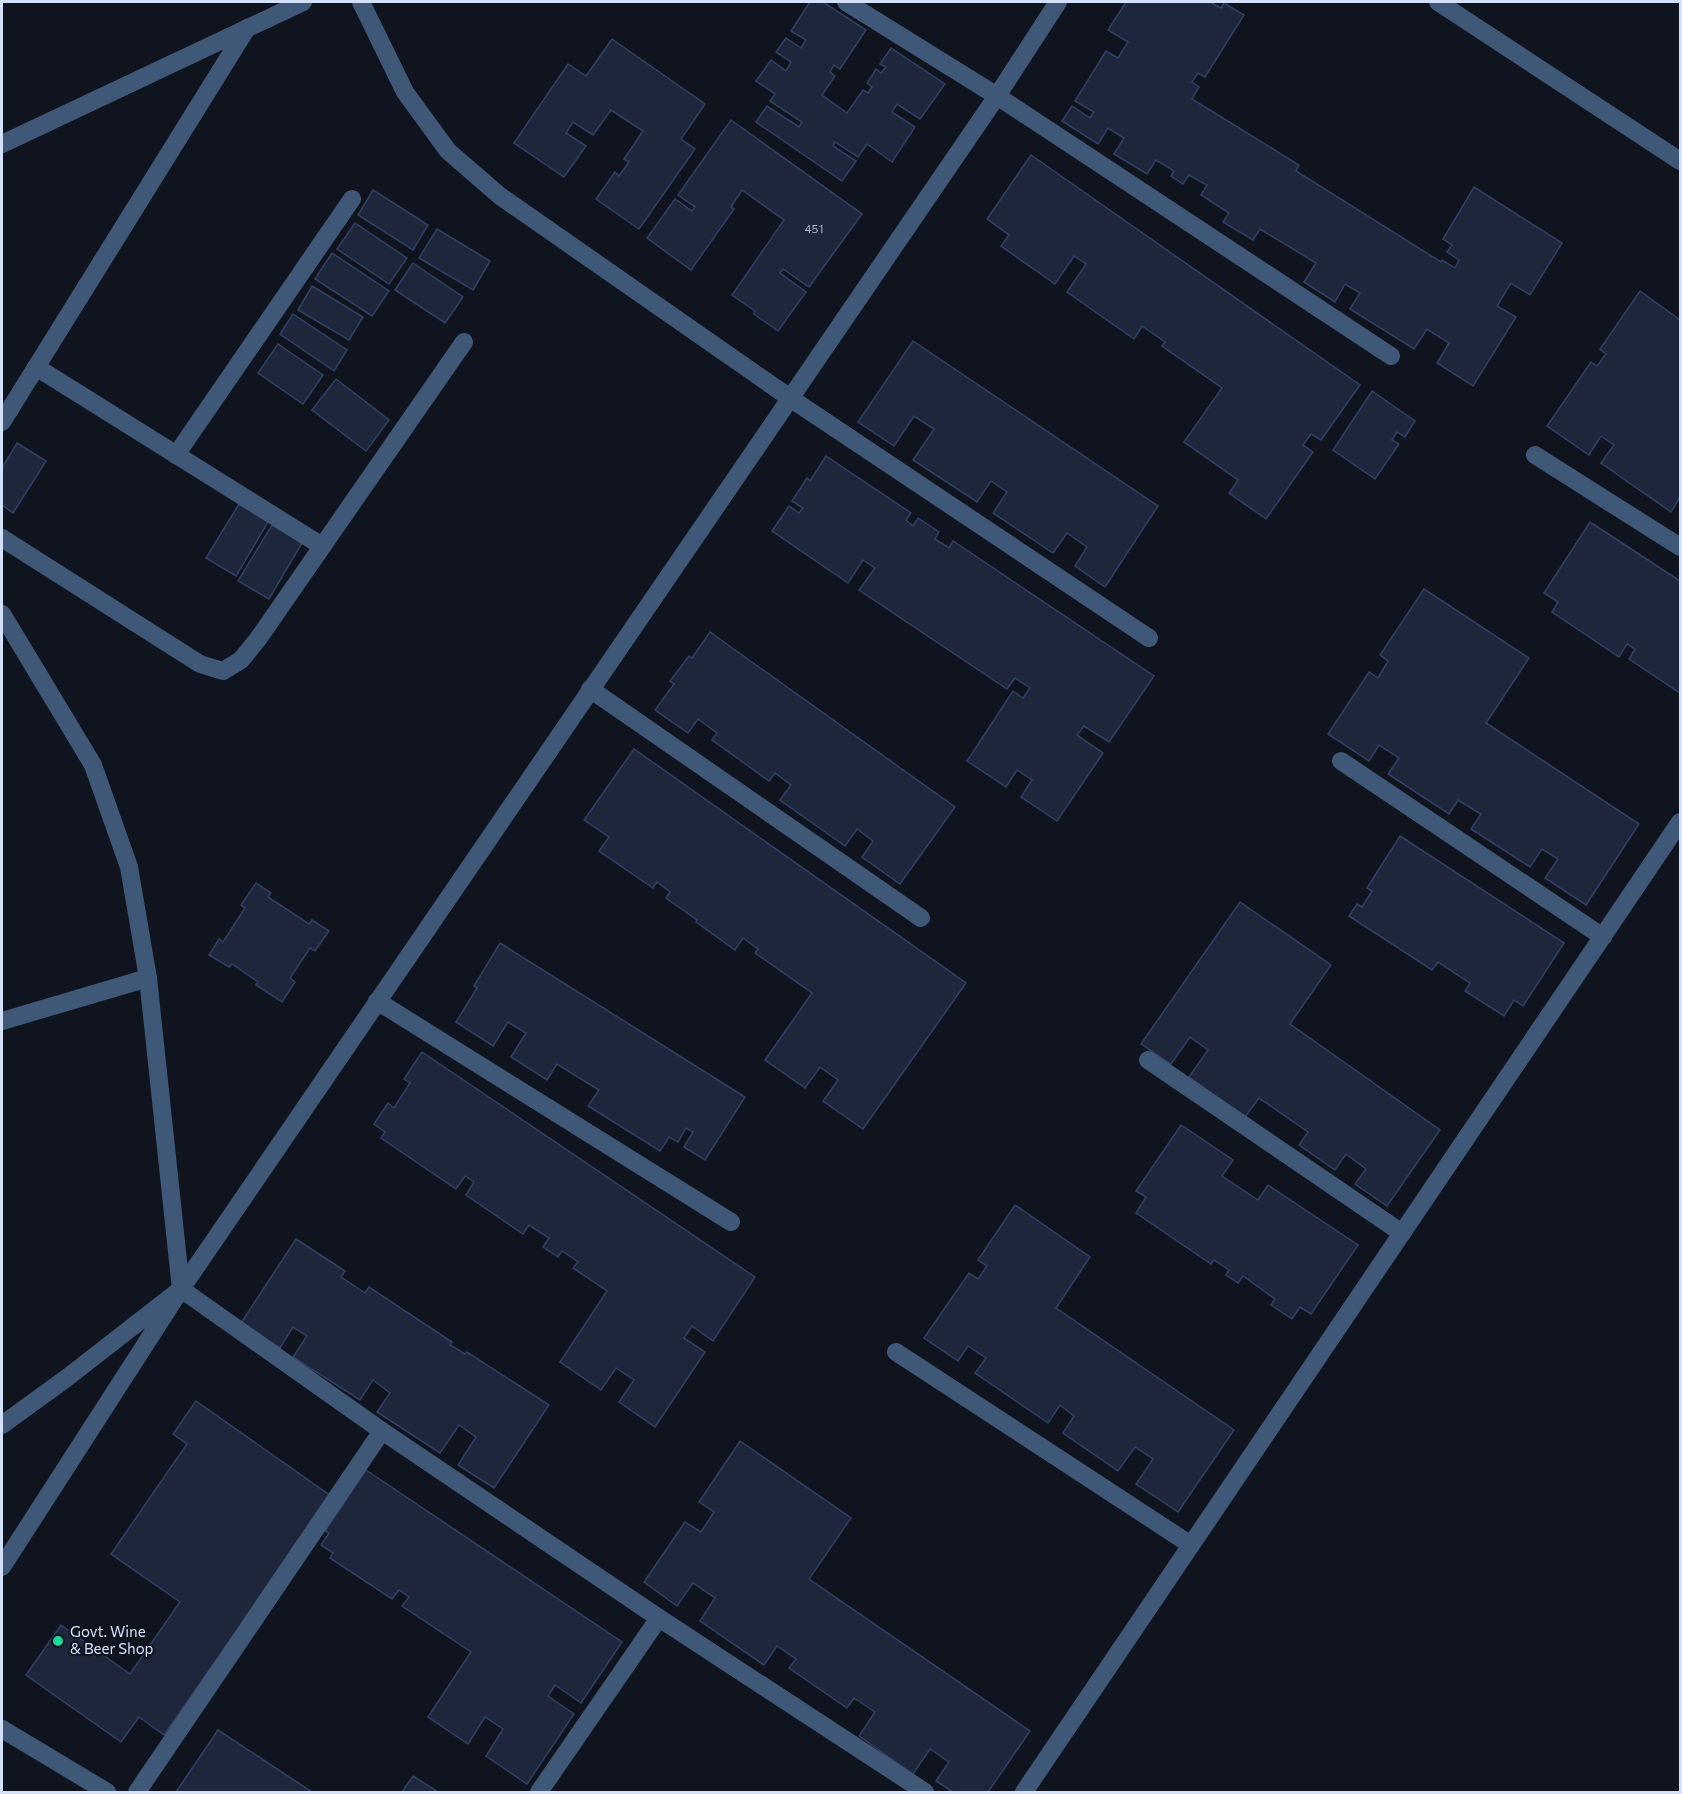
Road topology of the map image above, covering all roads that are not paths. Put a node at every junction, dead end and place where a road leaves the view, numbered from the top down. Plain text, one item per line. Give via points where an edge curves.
1 (303, 2) edge
2 (361, 2) edge
3 (846, 2) edge
4 (1058, 2) edge
5 (1438, 2) edge
6 (247, 28) junction
7 (997, 96) junction
8 (2, 144) edge
9 (1680, 161) edge
10 (352, 199) dead end
11 (464, 342) dead end
12 (1391, 356) dead end
13 (36, 367) junction
14 (790, 398) junction
15 (2, 422) edge
16 (176, 455) junction
17 (1535, 455) dead end
18 (2, 538) edge
19 (322, 546) junction
20 (1680, 547) edge
21 (2, 615) edge
22 (1149, 638) dead end
23 (590, 689) junction
24 (1341, 760) dead end
25 (1680, 822) edge
26 (921, 918) dead end
27 (1603, 937) junction
28 (148, 978) junction
29 (377, 1001) junction
30 (2, 1021) edge
31 (1148, 1060) dead end
32 (731, 1222) dead end
33 (1402, 1233) junction
34 (181, 1289) junction
35 (896, 1352) dead end
36 (2, 1425) edge
37 (382, 1431) junction
38 (1191, 1545) junction
39 (2, 1567) edge
40 (659, 1618) junction
41 (2, 1729) edge
42 (107, 1792) edge
43 (137, 1792) edge
44 (539, 1792) edge
45 (925, 1792) edge
46 (1024, 1792) edge

1 - 6 street
2 - 14 street via 405,92 447,151 500,196
3 - 7 street
4 - 7 street
5 - 9 street
6 - 8 street
6 - 13 street
7 - 12 street
7 - 14 street
10 - 16 street
11 - 19 street
13 - 15 street
13 - 16 street
14 - 22 street
14 - 23 street
16 - 19 street
17 - 20 street
18 - 19 street via 200,664 223,670 241,660 258,639
21 - 28 street via 93,765 129,867
23 - 26 street
23 - 29 street
24 - 27 street
25 - 27 street
27 - 33 street
28 - 30 street
28 - 34 street
29 - 32 street
29 - 34 street
31 - 33 street
33 - 38 street
34 - 36 street
34 - 37 street
34 - 39 street
35 - 38 street
37 - 40 street
37 - 43 street
38 - 46 street
40 - 44 street
40 - 45 street
41 - 42 street

